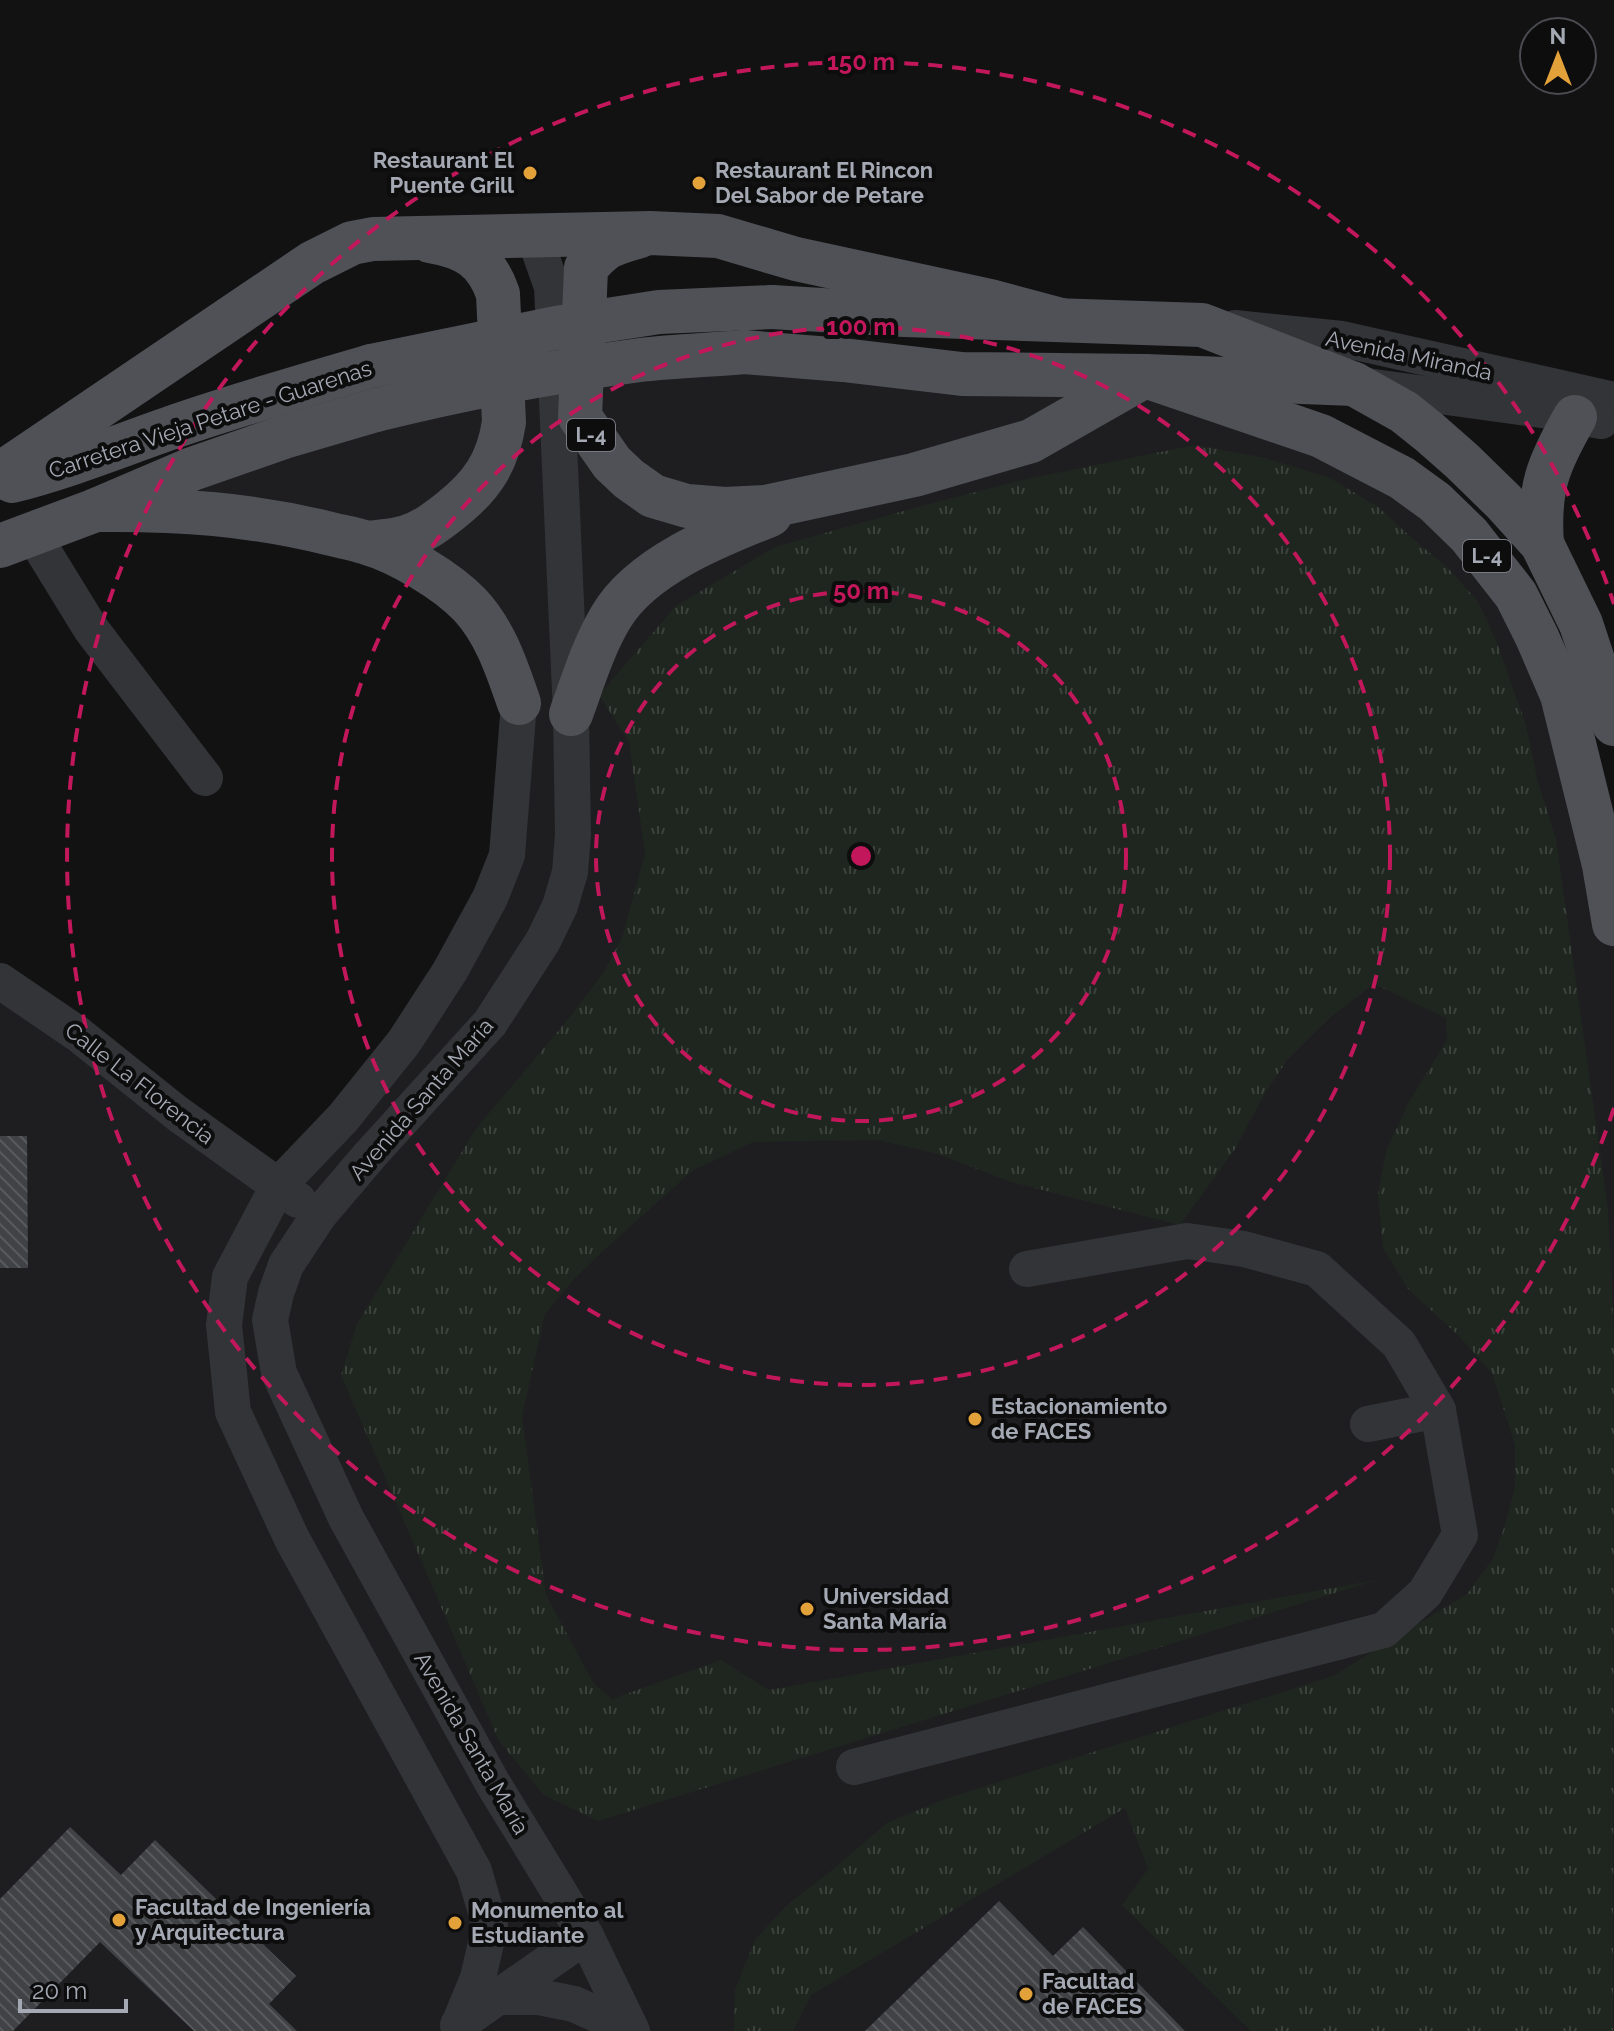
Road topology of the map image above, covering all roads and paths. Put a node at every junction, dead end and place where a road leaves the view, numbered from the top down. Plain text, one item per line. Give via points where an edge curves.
1 (650, 233) junction
2 (534, 236) junction
3 (393, 237) junction
4 (523, 288) dead end
5 (1061, 320) junction
6 (1202, 325) junction
7 (1145, 376) junction
8 (1354, 384) junction
9 (1601, 413) edge
10 (0, 474) edge
11 (0, 484) edge
12 (808, 499) junction
13 (96, 510) junction
14 (16, 540) edge
15 (369, 543) junction
16 (1542, 544) junction
17 (519, 703) joint
18 (571, 714) junction
19 (1614, 724) edge
20 (205, 778) dead end
21 (1614, 924) edge
22 (0, 981) edge
23 (278, 1186) junction
24 (319, 1215) junction
25 (1027, 1269) dead end
26 (1438, 1410) junction
27 (1368, 1424) dead end
28 (305, 1429) junction
29 (251, 1451) junction
30 (854, 1767) dead end
31 (586, 1936) junction
32 (498, 1997) junction
33 (456, 2027) edge
34 (623, 2031) edge
35 (632, 2031) edge

1 - 2 main road, L-4
1 - 5 main road, L-4 via 718,236
1 - 12 main road, L-4 via 610,244 586,268 580,417 612,463 653,496 725,509
2 - 3 main road, L-4
2 - 4 street
2 - 18 street, Avenida Santa María via 552,287
3 - 10 main road, L-4 via 352,243 312,263
3 - 15 main road, L-4 via 453,245 473,256 493,280 504,422 485,477 461,503 419,532
5 - 6 main road, Carretera Vieja Petare - Guarenas / L-4
5 - 11 main road, Carretera Vieja Petare - Guarenas / L-4, bridge via 772,307 659,312 371,366
6 - 8 main road, Carretera Vieja Petare - Guarenas / L-4
6 - 9 street, Avenida Miranda via 1342,339
7 - 8 main road
7 - 12 main road, L-4 via 1031,441
7 - 13 main road, Carretera Vieja Petare - Guarenas / L-4, bridge via 962,374 744,352 643,360 457,390 376,410 192,469
7 - 21 main road, Carretera Vieja Petare - Guarenas / L-4 via 1321,436 1361,455 1435,502 1469,535 1516,595 1562,695
8 - 9 street, Avenida Miranda
8 - 16 main road, Carretera Vieja Petare - Guarenas / L-4 via 1429,432
9 - 16 main road via 1552,459 1540,516
12 - 18 main road, L-4 via 655,570 612,614
13 - 14 main road, Carretera Vieja Petare - Guarenas / L-4
13 - 15 main road, L-4 via 244,516
14 - 20 street
15 - 17 main road via 429,573 471,606 496,644
16 - 19 main road, Carretera Vieja Petare - Guarenas / L-4 via 1581,624
17 - 23 street, Avenida Santa María via 507,855 490,898 404,1042 343,1118
18 - 24 street, Avenida Santa María via 570,872 543,941 490,1023
22 - 23 street, Calle La Florencia
23 - 24 street, Calle La Florencia
23 - 29 street, Avenida Santa María via 230,1277 224,1325 233,1412
24 - 28 street, Avenida Santa María via 286,1265 270,1320 279,1373
25 - 26 street via 1187,1241 1244,1249 1317,1269 1399,1344
26 - 27 street
26 - 30 street via 1460,1535 1425,1593 1384,1630
28 - 29 street
28 - 31 street, Avenida Santa María via 346,1518 492,1782
29 - 33 street, Avenida Santa María via 292,1539 474,1871 490,1926 478,1978
31 - 32 street
31 - 35 street, Avenida Santa María
32 - 33 street
32 - 34 street via 574,2004

